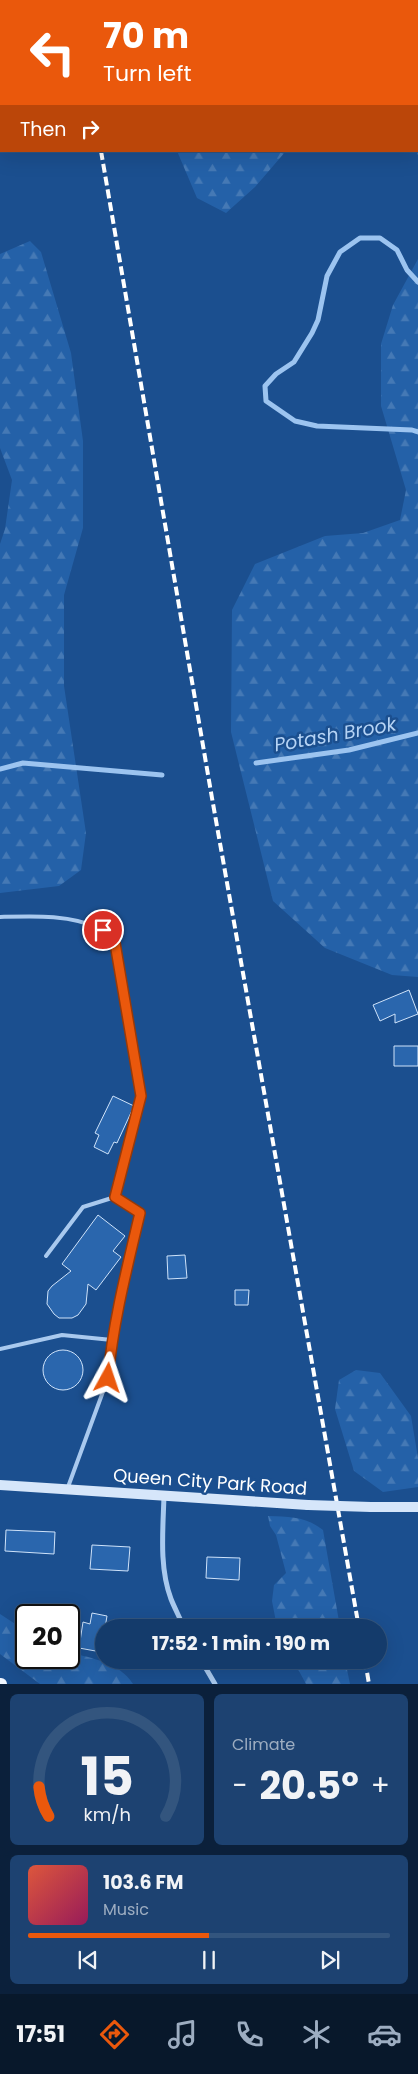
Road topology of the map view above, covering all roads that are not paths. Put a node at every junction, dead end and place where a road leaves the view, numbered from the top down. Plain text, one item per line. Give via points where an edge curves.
1 (0, 917) edge
2 (115, 1197) junction
3 (46, 1256) dead end
4 (112, 1340) junction
5 (0, 1349) edge
6 (0, 1485) edge
7 (68, 1490) junction
8 (164, 1496) junction
9 (418, 1507) edge
10 (180, 1619) edge
11 (207, 1669) edge
12 (215, 1684) edge

1 - 2 lane via 74,920 103,930 115,943 141,1096
2 - 3 lane via 84,1207
2 - 4 lane via 140,1213
4 - 5 lane via 62,1335
4 - 7 lane via 108,1378
6 - 7 street, Queen City Park Road
7 - 8 street, Queen City Park Road
8 - 9 street, Queen City Park Road, bridge via 308,1505
8 - 10 street via 163,1558 171,1598
11 - 12 street

